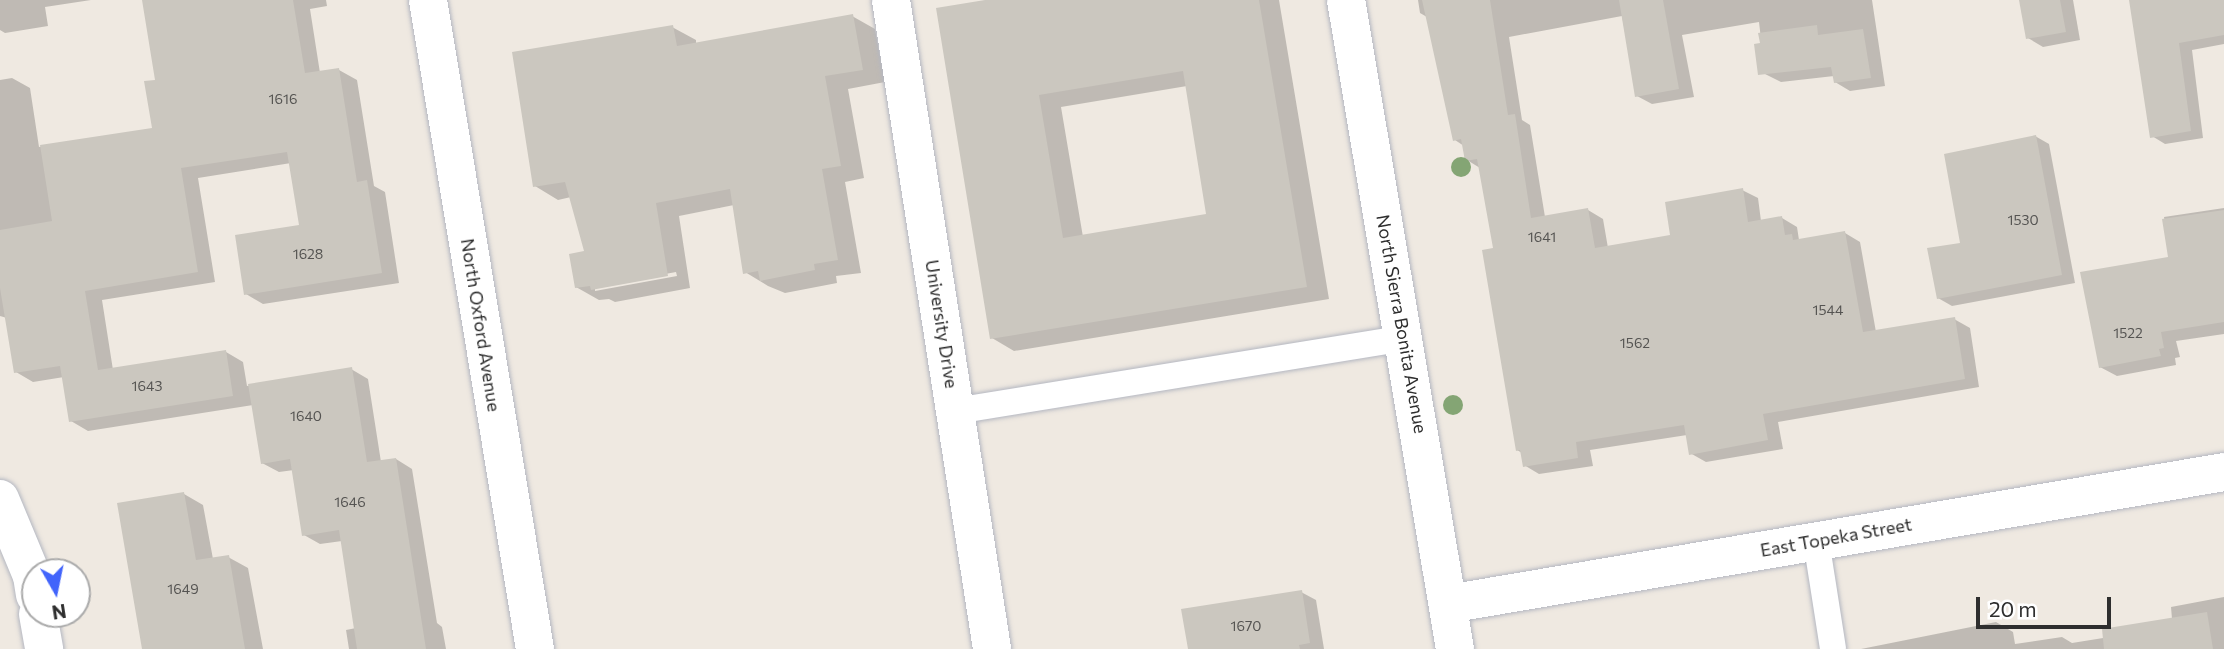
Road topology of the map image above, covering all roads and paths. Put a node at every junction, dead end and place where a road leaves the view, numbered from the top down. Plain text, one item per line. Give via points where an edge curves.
1 (428, 0) edge
2 (891, 0) edge
3 (1346, 0) edge
4 (1405, 338) junction
5 (955, 411) junction
6 (2224, 472) edge
7 (0, 499) edge
8 (1816, 540) junction
9 (25, 558) edge
10 (1448, 604) junction
11 (40, 628) edge
12 (44, 649) edge
13 (535, 649) edge
14 (992, 649) edge
15 (1455, 649) edge
16 (1833, 649) edge

1 - 13 street, North Oxford Avenue
2 - 5 street, University Drive
3 - 4 street, North Sierra Bonita Avenue
4 - 5 lane
4 - 10 street, North Sierra Bonita Avenue
5 - 14 street, University Drive
6 - 8 street, East Topeka Street
7 - 9 street
8 - 10 street, East Topeka Street
8 - 16 lane
10 - 15 street, North Sierra Bonita Avenue
11 - 12 street

